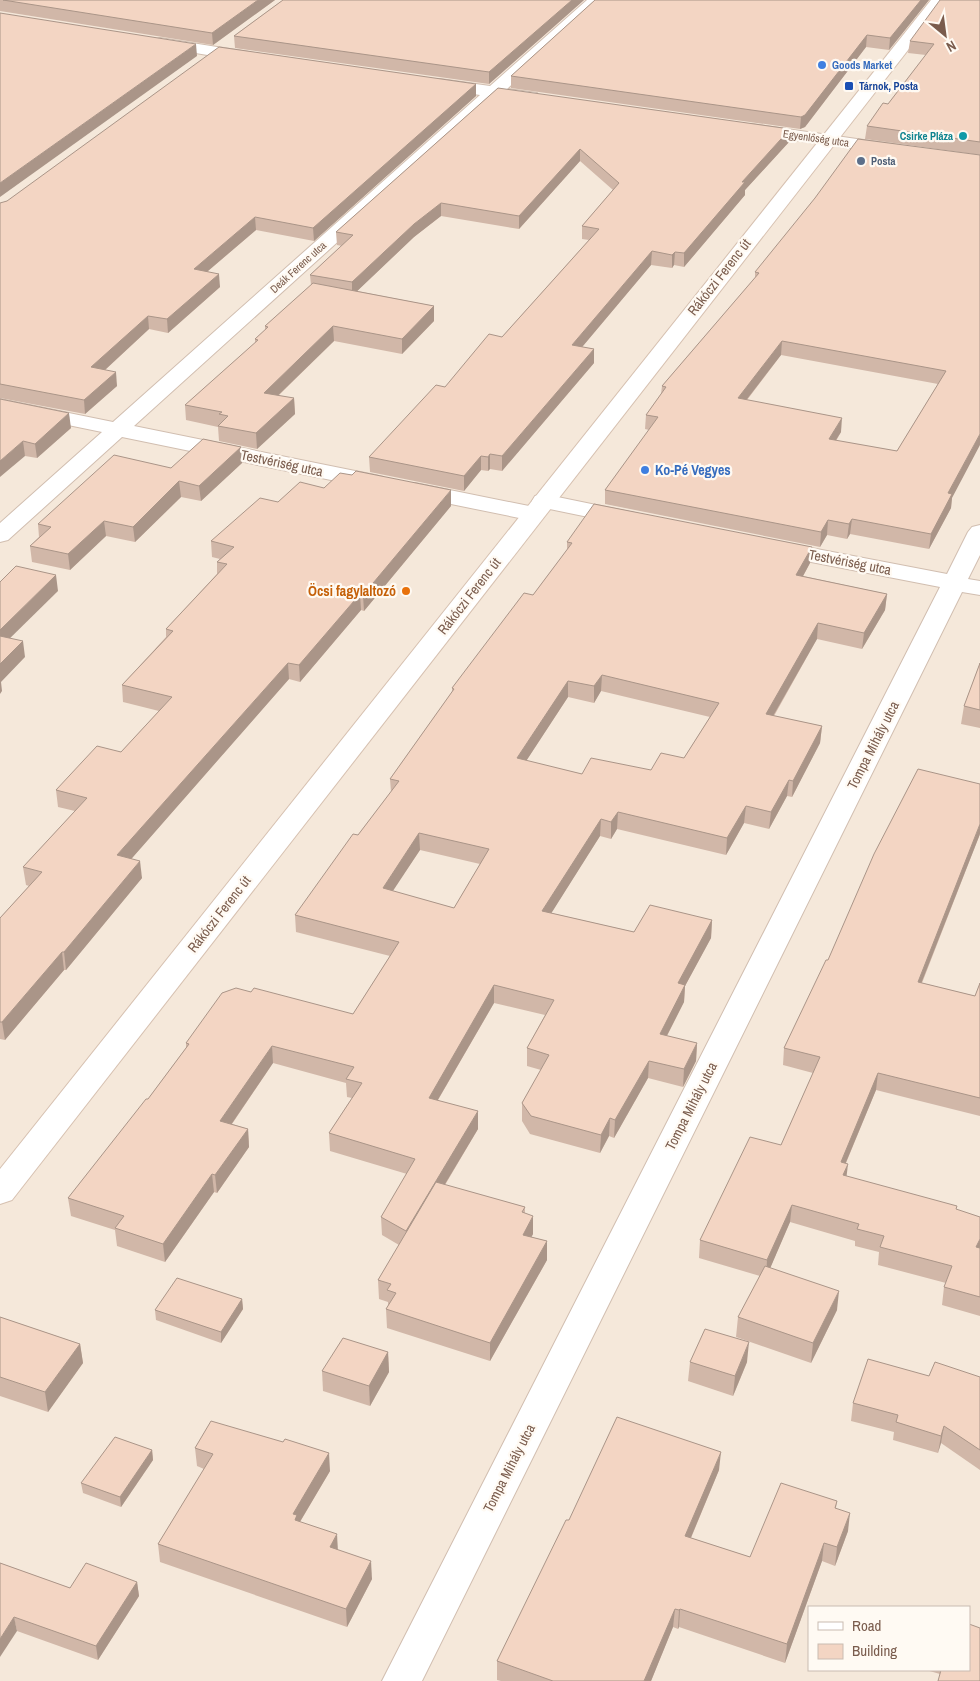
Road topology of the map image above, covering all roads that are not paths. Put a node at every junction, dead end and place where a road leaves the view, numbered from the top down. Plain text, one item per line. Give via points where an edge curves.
1 (596, 0) edge
2 (938, 0) edge
3 (232, 40) dead end
4 (147, 41) edge
5 (215, 52) junction
6 (263, 59) edge
7 (199, 63) edge
8 (426, 82) edge
9 (493, 92) junction
10 (552, 100) edge
11 (738, 127) edge
12 (827, 140) junction
13 (904, 151) edge
14 (0, 405) edge
15 (118, 429) junction
16 (538, 508) junction
17 (651, 523) edge
18 (980, 532) edge
19 (0, 535) edge
20 (758, 544) edge
21 (967, 586) edge
22 (0, 1192) edge
23 (402, 1681) edge

1 - 9 street, Deák Ferenc utca
2 - 12 street, Rákóczi Ferenc út
3 - 5 street
4 - 5 street
5 - 6 street
5 - 7 street
8 - 9 street
9 - 10 street
9 - 15 street, Deák Ferenc utca
11 - 12 street, Egyenlőség utca
12 - 13 street, Egyenlőség utca
12 - 16 street, Rákóczi Ferenc út
14 - 15 street, Testvériség utca
15 - 16 street, Testvériség utca
15 - 19 street, Deák Ferenc utca
16 - 17 street, Testvériség utca
16 - 22 street, Rákóczi Ferenc út
18 - 21 street, Tompa Mihály utca
20 - 21 street, Testvériség utca
21 - 23 street, Tompa Mihály utca

